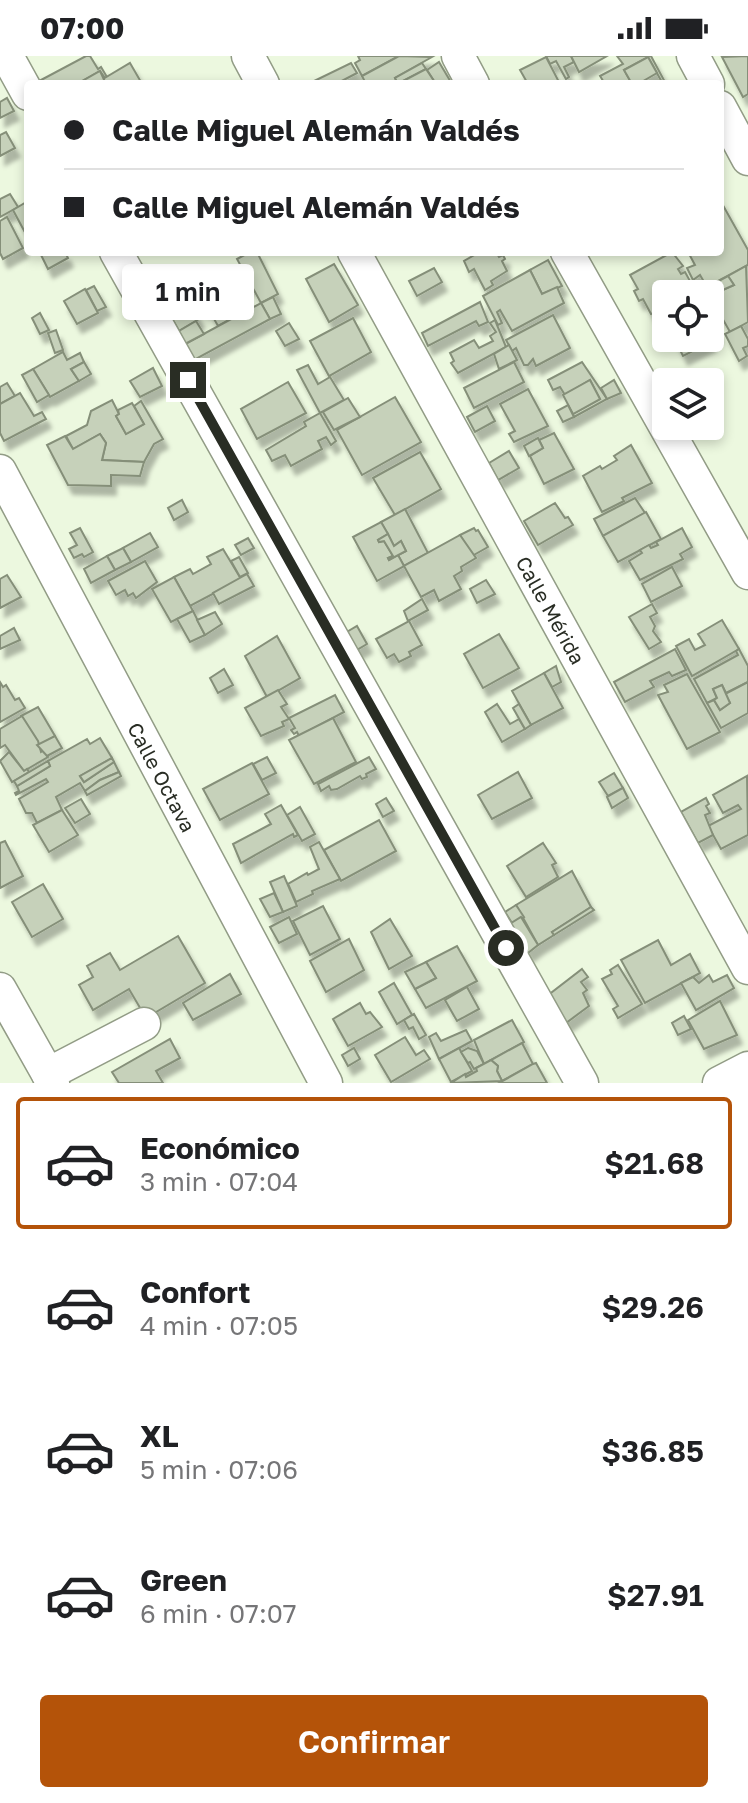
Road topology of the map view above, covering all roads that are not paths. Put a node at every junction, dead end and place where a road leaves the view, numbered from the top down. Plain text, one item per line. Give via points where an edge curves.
1 (7, 56) edge
2 (248, 56) edge
3 (458, 56) edge
4 (693, 56) edge
5 (261, 80) edge
6 (471, 80) edge
7 (706, 80) edge
8 (24, 87) edge
9 (724, 114) edge
10 (748, 159) edge
11 (118, 256) edge
12 (356, 256) edge
13 (569, 256) edge
14 (0, 471) edge
15 (748, 573) edge
16 (748, 968) edge
17 (0, 989) edge
18 (144, 1024) dead end
19 (748, 1068) edge
20 (50, 1079) edge
21 (326, 1083) edge
22 (582, 1083) edge
23 (719, 1083) edge

1 - 8 street
2 - 5 street
3 - 6 street
4 - 7 street
9 - 10 street
11 - 22 street
12 - 16 street, Calle Mérida
13 - 15 street
14 - 21 street, Calle Octava
17 - 20 street
18 - 20 street
19 - 23 street

